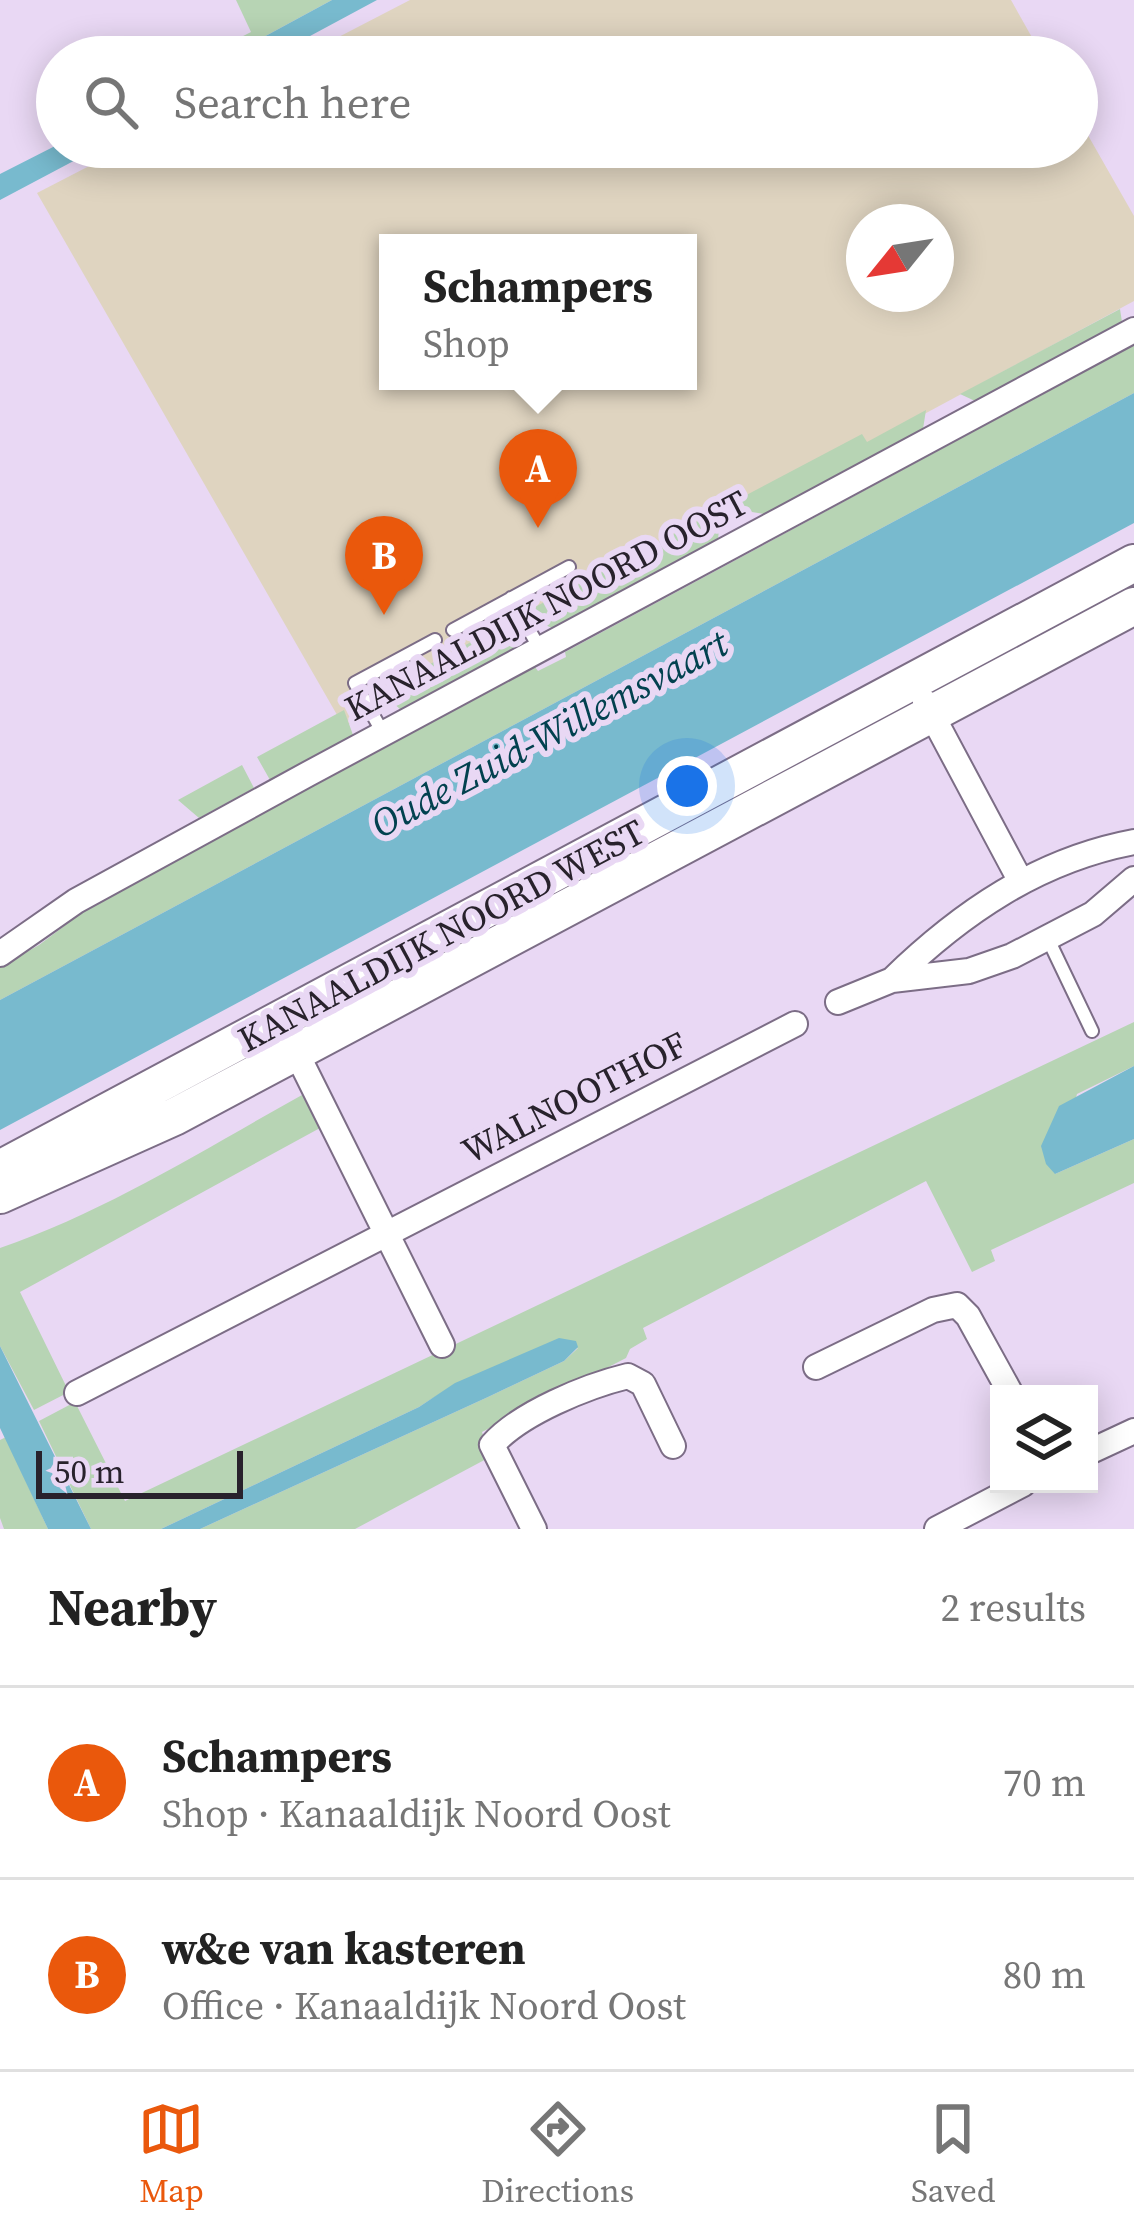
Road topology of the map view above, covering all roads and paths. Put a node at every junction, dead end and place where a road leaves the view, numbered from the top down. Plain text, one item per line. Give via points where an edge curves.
1 (1134, 330) edge
2 (1134, 562) edge
3 (569, 567) dead end
4 (511, 598) junction
5 (1134, 606) edge
6 (453, 630) dead end
7 (435, 640) dead end
8 (540, 649) junction
9 (914, 682) junction
10 (932, 715) junction
11 (383, 733) junction
12 (1134, 842) edge
13 (1134, 879) edge
14 (1020, 880) junction
15 (1048, 939) junction
16 (0, 954) edge
17 (892, 980) junction
18 (838, 1002) dead end
19 (795, 1024) dead end
20 (1092, 1031) dead end
21 (288, 1037) junction
22 (0, 1169) edge
23 (0, 1195) edge
24 (386, 1234) junction
25 (442, 1345) dead end
26 (816, 1366) dead end
27 (1006, 1385) edge
28 (77, 1393) dead end
29 (1134, 1431) edge
30 (673, 1446) dead end
31 (1098, 1448) edge
32 (1006, 1493) edge
33 (534, 1529) edge
34 (937, 1529) edge

1 - 8 street, KANAALDIJK NOORD OOST
2 - 9 main road, KANAALDIJK NOORD WEST
3 - 4 lane
4 - 6 lane
4 - 8 lane
5 - 10 main road, KANAALDIJK NOORD WEST
7 - 11 lane via 355,683
8 - 11 street, KANAALDIJK NOORD OOST
9 - 10 street
9 - 21 main road, KANAALDIJK NOORD WEST
10 - 14 street
10 - 21 main road, KANAALDIJK NOORD WEST
11 - 16 street, KANAALDIJK NOORD OOST via 76,901
12 - 14 street
13 - 15 street
14 - 17 street via 941,933
15 - 17 street via 969,971
15 - 20 lane
17 - 18 street
19 - 24 street, WALNOOTHOF
21 - 22 main road, KANAALDIJK NOORD WEST
21 - 23 main road, KANAALDIJK NOORD WEST via 174,1117
21 - 24 street
24 - 25 street
24 - 28 street, WALNOOTHOF
26 - 27 street via 957,1306
29 - 31 street
30 - 33 street via 643,1384 628,1376 506,1429 492,1445
32 - 34 street

